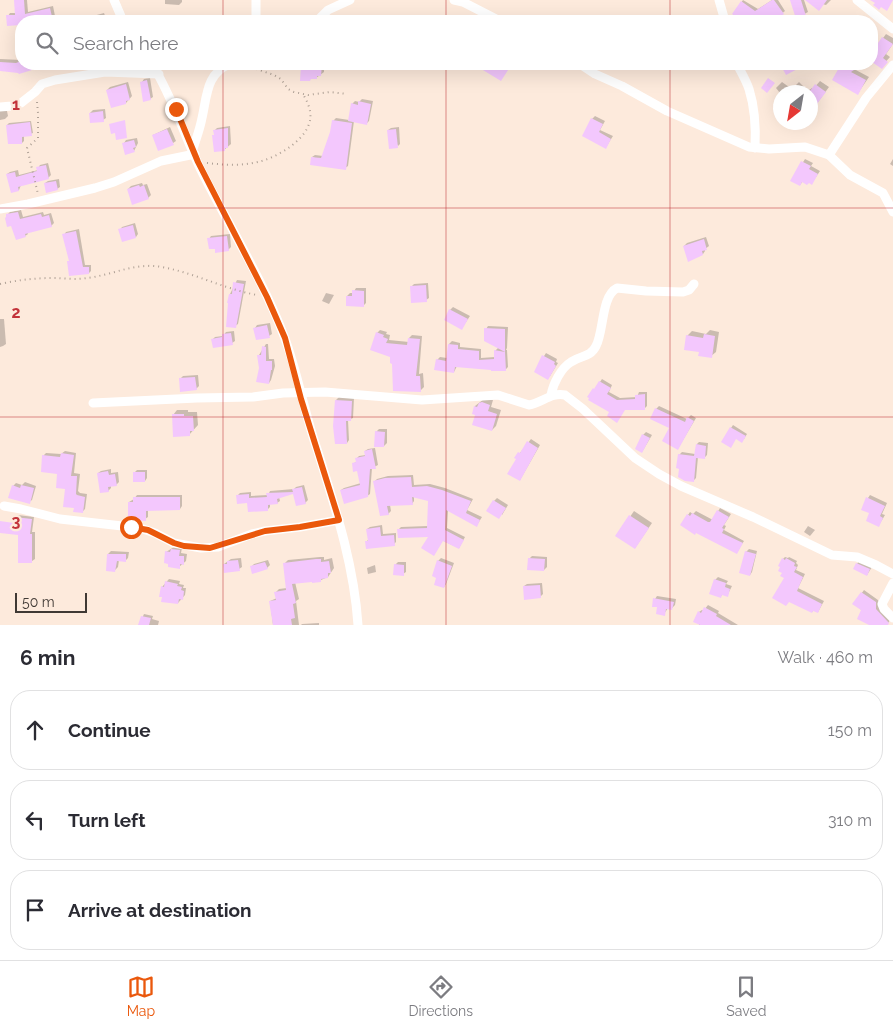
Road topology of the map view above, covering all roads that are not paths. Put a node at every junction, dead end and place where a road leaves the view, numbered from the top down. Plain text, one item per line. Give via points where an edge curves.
1 (114, 0) edge
2 (256, 0) edge
3 (350, 0) edge
4 (454, 0) edge
5 (719, 0) edge
6 (857, 0) edge
7 (120, 15) edge
8 (256, 15) edge
9 (323, 15) edge
10 (488, 15) edge
11 (723, 15) edge
12 (876, 15) edge
13 (878, 17) edge
14 (893, 29) edge
15 (893, 65) edge
16 (156, 70) edge
17 (220, 70) edge
18 (590, 70) edge
19 (740, 70) edge
20 (159, 74) junction
21 (0, 107) edge
22 (754, 148) junction
23 (195, 155) junction
24 (829, 155) junction
25 (0, 208) edge
26 (893, 212) edge
27 (694, 284) dead end
28 (300, 392) junction
29 (551, 395) junction
30 (93, 404) dead end
31 (4, 506) dead end
32 (339, 520) junction
33 (893, 574) edge
34 (893, 583) edge
35 (893, 618) edge
36 (358, 625) edge

1 - 7 street
2 - 8 street
3 - 9 street
4 - 10 street
5 - 11 street
6 - 12 street
13 - 14 street
15 - 24 street via 866,98
16 - 20 street
17 - 23 street via 209,84
18 - 22 street via 684,119
19 - 22 street via 754,111
20 - 21 street via 105,72 55,80 42,84 21,103
20 - 23 street
22 - 24 street via 805,147
23 - 25 street via 161,162 95,188
23 - 28 street via 267,297 285,338
24 - 26 street via 850,175 883,193
27 - 29 street via 683,292 614,290 606,305 598,344 587,357 569,363 554,384
28 - 29 street via 422,400 498,395 526,405
28 - 30 street
28 - 32 street
29 - 33 street via 565,394 635,458 681,486 832,554 857,557
31 - 32 street via 51,518 140,528 174,543 201,548 218,547 265,531
32 - 36 street via 350,562
34 - 35 street via 882,604

